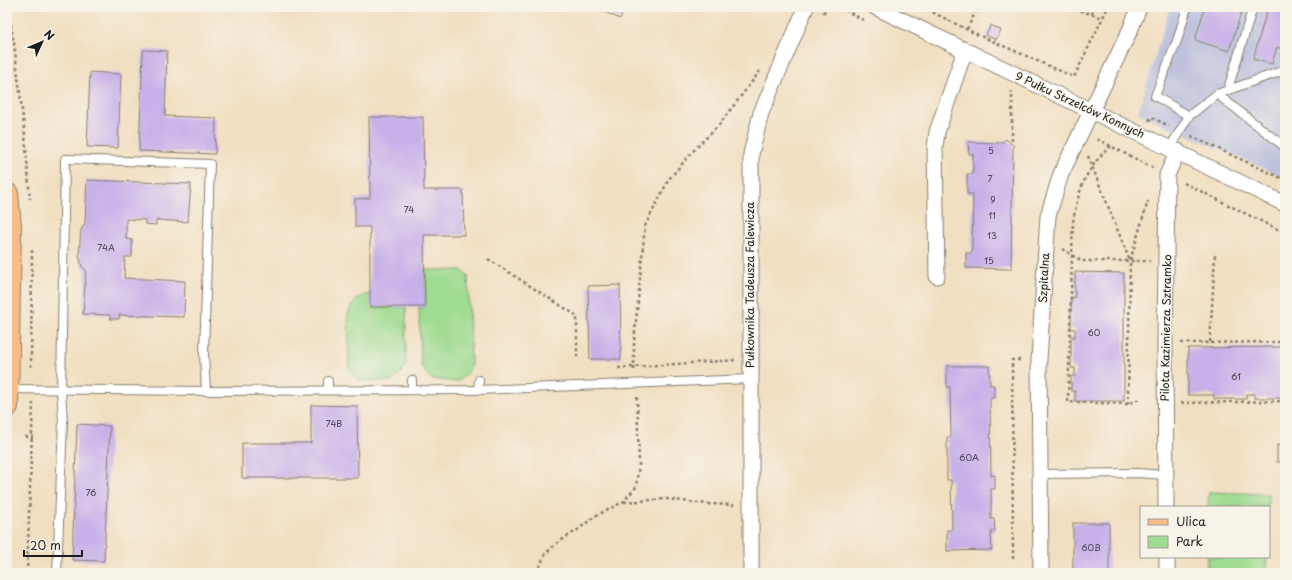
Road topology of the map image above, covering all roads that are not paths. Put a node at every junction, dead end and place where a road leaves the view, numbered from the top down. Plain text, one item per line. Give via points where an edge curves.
1 (806, 7) edge
2 (875, 7) edge
3 (1139, 7) edge
4 (1187, 7) edge
5 (1253, 7) edge
6 (965, 50) junction
7 (1285, 70) edge
8 (1228, 90) junction
9 (1216, 94) junction
10 (1092, 111) junction
11 (1189, 116) junction
12 (1285, 147) edge
13 (1174, 149) junction
14 (7, 194) edge
15 (1285, 204) edge
16 (937, 276) dead end
17 (750, 379) junction
18 (412, 380) dead end
19 (479, 380) dead end
20 (412, 389) junction
21 (61, 390) junction
22 (478, 390) junction
23 (206, 391) junction
24 (7, 398) edge
25 (1041, 474) junction
26 (1166, 475) junction
27 (1166, 506) edge
28 (1167, 558) edge
29 (1040, 571) edge
30 (57, 573) edge
31 (751, 573) edge
32 (1167, 573) edge

1 - 17 street, Pułkownika Tadeusza Falewicza via 761,113 750,154
2 - 6 street, 9 Pułku Strzelców Konnych
3 - 10 street, Szpitalna
4 - 11 lane via 1178,38 1155,96
5 - 8 lane
6 - 10 street, 9 Pułku Strzelców Konnych
6 - 16 street via 936,132
7 - 8 lane
8 - 9 lane
9 - 11 lane
9 - 12 lane
10 - 13 street, 9 Pułku Strzelców Konnych
10 - 25 street, Szpitalna via 1056,188 1048,216 1039,360
11 - 13 lane via 1179,130
13 - 15 street, 9 Pułku Strzelców Konnych
13 - 26 street, Pilota Kazimierza Sztramko via 1168,175
14 - 24 main road via 10,226
17 - 22 lane
17 - 31 street, Pułkownika Tadeusza Falewicza
18 - 20 lane
19 - 22 lane
20 - 22 lane
20 - 23 lane via 328,386
21 - 23 lane
21 - 23 lane via 65,159 210,164 204,354
21 - 24 lane
21 - 30 lane via 63,422
25 - 26 lane
25 - 29 street, Szpitalna
26 - 27 street, Pilota Kazimierza Sztramko
28 - 32 street

